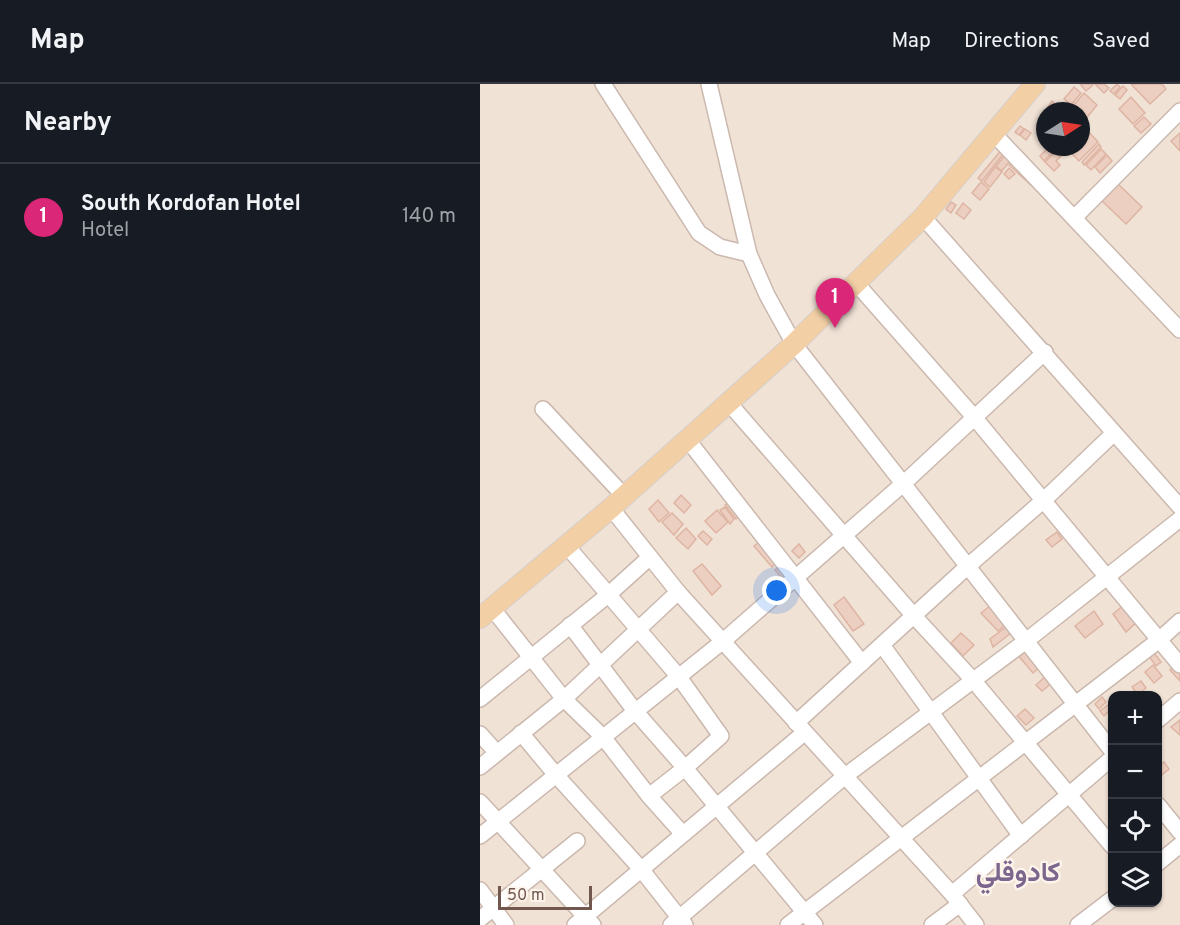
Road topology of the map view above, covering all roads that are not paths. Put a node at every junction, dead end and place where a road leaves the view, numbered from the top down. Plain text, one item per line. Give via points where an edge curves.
1 (603, 84) edge
2 (709, 84) edge
3 (1035, 84) edge
4 (1180, 111) edge
5 (994, 134) junction
6 (923, 217) junction
7 (1074, 218) junction
8 (749, 254) junction
9 (856, 283) junction
10 (1180, 330) edge
11 (794, 344) junction
12 (1045, 352) junction
13 (728, 402) junction
14 (543, 410) dead end
15 (974, 417) junction
16 (1114, 433) junction
17 (687, 439) junction
18 (904, 483) junction
19 (1044, 500) junction
20 (1178, 501) edge
21 (617, 502) junction
22 (1180, 519) edge
23 (844, 536) junction
24 (566, 545) junction
25 (649, 558) junction
26 (968, 566) junction
27 (796, 577) junction
28 (1107, 577) junction
29 (678, 592) junction
30 (608, 595) junction
31 (486, 613) edge
32 (914, 615) junction
33 (1180, 621) edge
34 (570, 625) junction
35 (638, 628) junction
36 (1026, 640) junction
37 (1159, 640) junction
38 (722, 642) junction
39 (882, 645) junction
40 (532, 656) junction
41 (862, 663) junction
42 (1180, 665) edge
43 (600, 667) junction
44 (679, 677) junction
45 (973, 680) junction
46 (480, 699) edge
47 (564, 699) junction
48 (1180, 701) edge
49 (1075, 703) junction
50 (635, 711) junction
51 (932, 711) junction
52 (1162, 717) edge
53 (800, 728) junction
54 (521, 733) junction
55 (480, 734) edge
56 (603, 737) junction
57 (1024, 742) junction
58 (1108, 745) edge
59 (497, 753) junction
60 (1108, 762) edge
61 (480, 767) edge
62 (685, 768) junction
63 (556, 775) junction
64 (845, 777) junction
65 (979, 777) junction
66 (1069, 795) junction
67 (650, 796) junction
68 (480, 802) edge
69 (716, 806) junction
70 (1162, 810) edge
71 (498, 822) junction
72 (1180, 832) edge
73 (682, 833) junction
74 (480, 836) edge
75 (1021, 836) junction
76 (901, 837) junction
77 (1108, 840) edge
78 (577, 841) dead end
79 (1180, 845) edge
80 (756, 853) junction
81 (1162, 860) edge
82 (641, 869) junction
83 (542, 871) junction
84 (480, 890) edge
85 (956, 899) junction
86 (1108, 903) edge
87 (493, 908) junction
88 (805, 912) junction
89 (480, 919) edge
90 (584, 922) edge
91 (678, 923) edge
92 (506, 925) edge
93 (788, 925) edge
94 (816, 925) edge
95 (932, 925) edge
96 (976, 925) edge
97 (1078, 925) edge

1 - 8 street via 699,233 720,247
2 - 8 street
3 - 5 main road
4 - 7 street
5 - 6 main road
5 - 7 street
6 - 9 main road
6 - 12 street
7 - 10 street
8 - 11 street
9 - 11 main road
9 - 15 street
11 - 13 main road
11 - 18 street
12 - 15 street
12 - 16 street
13 - 17 main road
13 - 23 street
14 - 21 street
15 - 18 street
15 - 19 street
16 - 19 street
16 - 20 street
17 - 21 main road
17 - 27 street
18 - 23 street
18 - 26 street
19 - 26 street
19 - 28 street
21 - 24 main road
21 - 25 street
22 - 28 street
23 - 27 street
23 - 32 street
24 - 30 street
24 - 31 main road
25 - 29 street
25 - 30 street
26 - 32 street
26 - 36 street
27 - 38 street
27 - 41 street
28 - 36 street
28 - 37 street
29 - 35 street
29 - 38 street
30 - 34 street
30 - 35 street
31 - 40 street
32 - 39 street
32 - 45 street
33 - 37 street
34 - 40 street
34 - 43 street
35 - 43 street
35 - 44 street
36 - 45 street
36 - 49 street
37 - 42 street
37 - 49 street
38 - 44 street
38 - 53 street
39 - 41 street
39 - 51 street
40 - 46 street
40 - 47 street
41 - 53 street
43 - 47 street
43 - 50 street
44 - 50 street
44 - 62 street via 721,736
45 - 51 street
45 - 57 street
47 - 54 street
47 - 56 street
48 - 52 street
49 - 57 street
49 - 58 street
50 - 56 street
50 - 62 street
51 - 64 street
51 - 65 street
53 - 64 street
53 - 69 street
54 - 59 street
54 - 63 street
55 - 59 street
56 - 63 street
56 - 67 street
57 - 65 street
57 - 66 street
59 - 61 street
60 - 66 street
62 - 67 street
62 - 69 street
63 - 71 street
63 - 82 street
64 - 76 street
64 - 80 street
65 - 75 street
65 - 76 street
66 - 75 street
66 - 77 street
67 - 73 street
68 - 71 street
69 - 73 street
69 - 80 street
70 - 72 street
71 - 74 street
71 - 83 street
73 - 82 street
75 - 85 street
76 - 85 street
76 - 88 street
78 - 83 street
79 - 81 street
80 - 88 street
80 - 91 street
82 - 90 street
82 - 91 street
83 - 87 street
83 - 90 street
84 - 87 street
85 - 95 street
85 - 96 street
86 - 97 street
87 - 89 street
87 - 92 street
88 - 93 street
88 - 94 street

